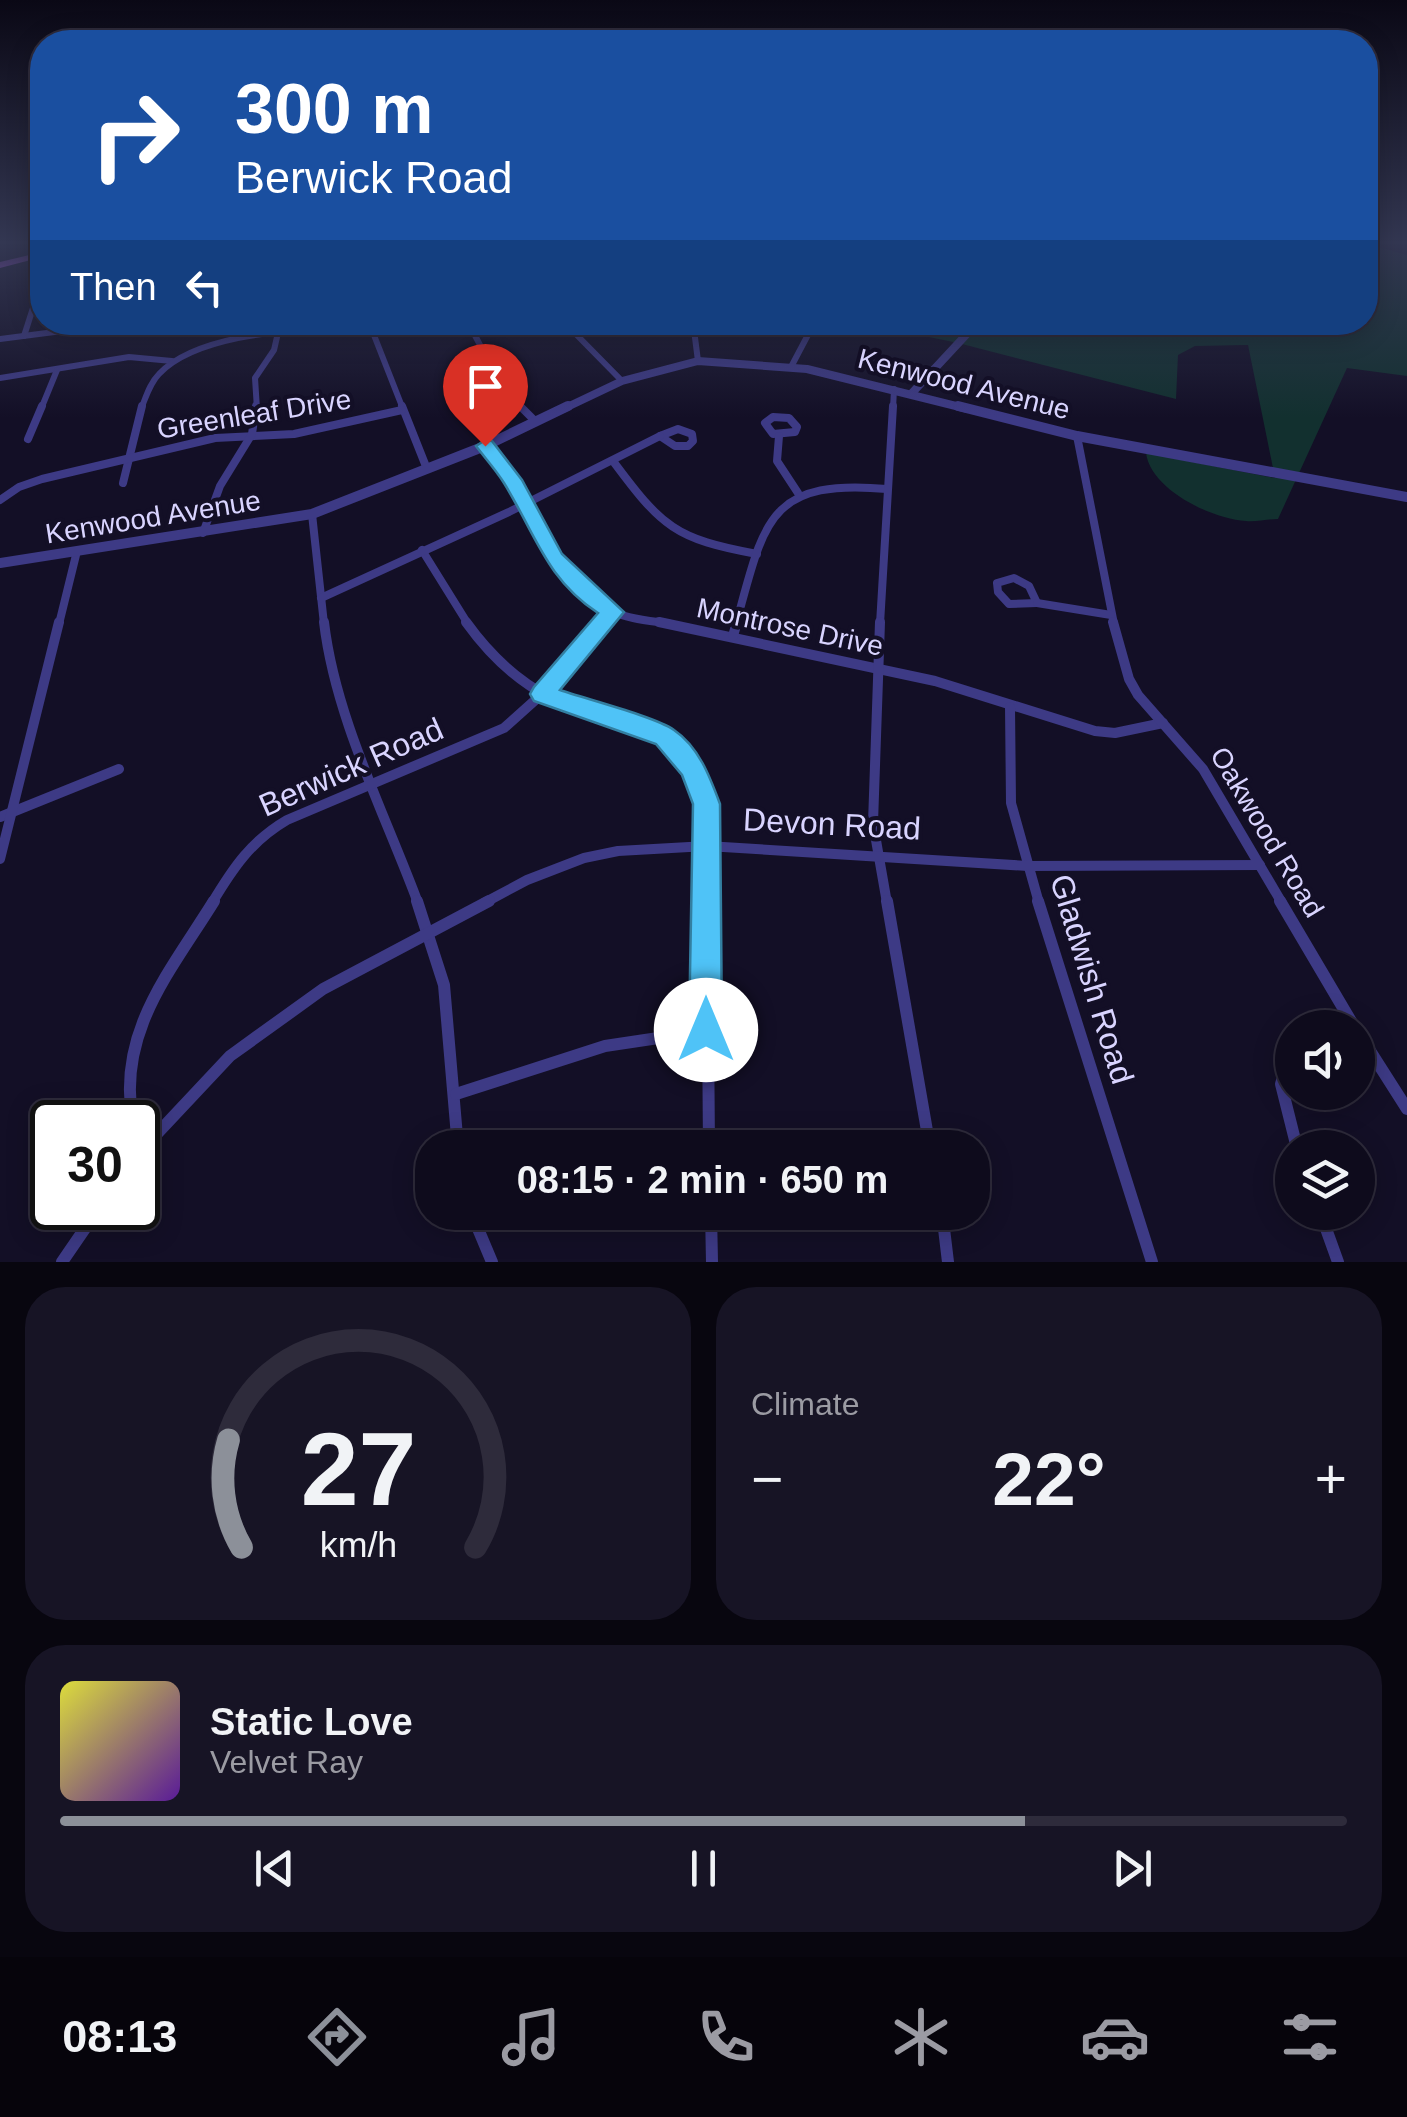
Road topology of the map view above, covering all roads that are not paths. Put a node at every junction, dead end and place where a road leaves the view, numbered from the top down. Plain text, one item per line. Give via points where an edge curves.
1 (30, 317) edge
2 (32, 335) edge
3 (292, 335) edge
4 (374, 335) edge
5 (475, 335) edge
6 (577, 335) edge
7 (695, 335) edge
8 (810, 335) edge
9 (966, 335) edge
10 (24, 336) junction
11 (277, 337) junction
12 (0, 339) edge
13 (172, 361) junction
14 (698, 361) junction
15 (790, 366) junction
16 (57, 370) junction
17 (0, 378) edge
18 (622, 381) junction
19 (894, 389) junction
20 (912, 393) junction
21 (402, 410) junction
22 (535, 422) junction
23 (252, 434) junction
24 (660, 436) dead end
25 (779, 436) dead end
26 (1077, 436) junction
27 (28, 439) dead end
28 (485, 446) junction
29 (126, 459) junction
30 (613, 461) junction
31 (427, 469) junction
32 (122, 484) dead end
33 (887, 489) junction
34 (798, 492) junction
35 (1407, 497) edge
36 (0, 500) edge
37 (524, 504) junction
38 (312, 514) junction
39 (203, 533) junction
40 (422, 550) junction
41 (77, 551) junction
42 (758, 554) junction
43 (0, 563) edge
44 (320, 598) junction
45 (1037, 603) junction
46 (613, 612) junction
47 (1110, 615) junction
48 (734, 636) junction
49 (877, 667) junction
50 (542, 694) junction
51 (1010, 706) junction
52 (1163, 723) junction
53 (118, 769) dead end
54 (370, 784) junction
55 (6, 816) edge
56 (707, 846) junction
57 (876, 854) junction
58 (0, 859) edge
59 (1260, 865) junction
60 (1028, 866) junction
61 (428, 933) junction
62 (1341, 1010) edge
63 (706, 1030) junction
64 (1375, 1063) edge
65 (456, 1094) junction
66 (130, 1100) edge
67 (1407, 1109) edge
68 (160, 1129) edge
69 (457, 1130) edge
70 (709, 1130) edge
71 (927, 1130) edge
72 (84, 1230) edge
73 (479, 1230) edge
74 (711, 1230) edge
75 (944, 1230) edge
76 (1326, 1230) edge
77 (62, 1262) edge
78 (492, 1262) edge
79 (712, 1262) edge
80 (948, 1262) edge
81 (1152, 1262) edge
82 (1338, 1262) edge

1 - 10 street
2 - 10 street
3 - 11 street
4 - 21 street
5 - 22 street via 504,390
6 - 18 street
7 - 14 street
8 - 15 street
9 - 20 street
10 - 12 street
11 - 13 street via 220,343
11 - 23 street via 255,378
13 - 16 street via 129,357
13 - 29 street via 149,389
14 - 15 street, Kenwood Avenue
14 - 18 street, Kenwood Avenue
15 - 19 street, Kenwood Avenue
16 - 17 street
16 - 27 street
18 - 22 street, Kenwood Avenue
19 - 20 street, Kenwood Avenue
19 - 33 street
20 - 26 street, Kenwood Avenue
21 - 23 street, Greenleaf Drive via 293,435
21 - 31 street
22 - 28 street, Kenwood Avenue
23 - 29 street, Greenleaf Drive
23 - 39 street via 220,486
24 - 30 street
25 - 34 street via 778,461
26 - 35 street, Kenwood Avenue
26 - 47 street, Oakwood Road
28 - 31 street, Kenwood Avenue
28 - 37 street, Montrose Drive
29 - 32 street
29 - 36 street, Greenleaf Drive via 30,482
30 - 37 street
30 - 42 street via 668,530
31 - 38 street, Kenwood Avenue
33 - 34 street via 846,483
33 - 49 street
34 - 42 street via 778,508
37 - 40 street
37 - 46 street, Montrose Drive via 563,570
38 - 39 street, Kenwood Avenue
38 - 44 street
39 - 41 street, Kenwood Avenue
40 - 44 street
40 - 50 street via 485,650
41 - 43 street, Kenwood Avenue
41 - 55 street
42 - 48 street
44 - 54 street via 328,648
45 - 45 street via 1021,580 997,583 1009,604
45 - 47 street
46 - 48 street, Montrose Drive
46 - 50 street, Berwick Road
47 - 52 street, Oakwood Road via 1129,680
48 - 49 street, Montrose Drive
49 - 51 street, Montrose Drive
49 - 57 street
50 - 54 street, Berwick Road via 504,728
50 - 56 street via 647,728 672,743 699,783
51 - 52 street, Montrose Drive via 1095,731
51 - 60 street, Gladwish Road via 1011,802
52 - 59 street, Oakwood Road via 1203,769
53 - 55 street
54 - 61 street
54 - 66 street, Berwick Road via 287,820 247,849 140,1022 130,1052
55 - 58 street
56 - 57 street, Devon Road
56 - 61 street, Devon Road via 584,858
56 - 63 street
57 - 60 street, Devon Road
57 - 71 street
59 - 60 street, Devon Road
59 - 62 street, Oakwood Road
60 - 81 street, Gladwish Road
61 - 65 street via 444,985
61 - 68 street, Devon Road via 264,1029
63 - 65 street via 605,1046
63 - 70 street
64 - 67 street, Oakwood Road
65 - 69 street
72 - 77 street
73 - 78 street
74 - 79 street
75 - 80 street
76 - 82 street

